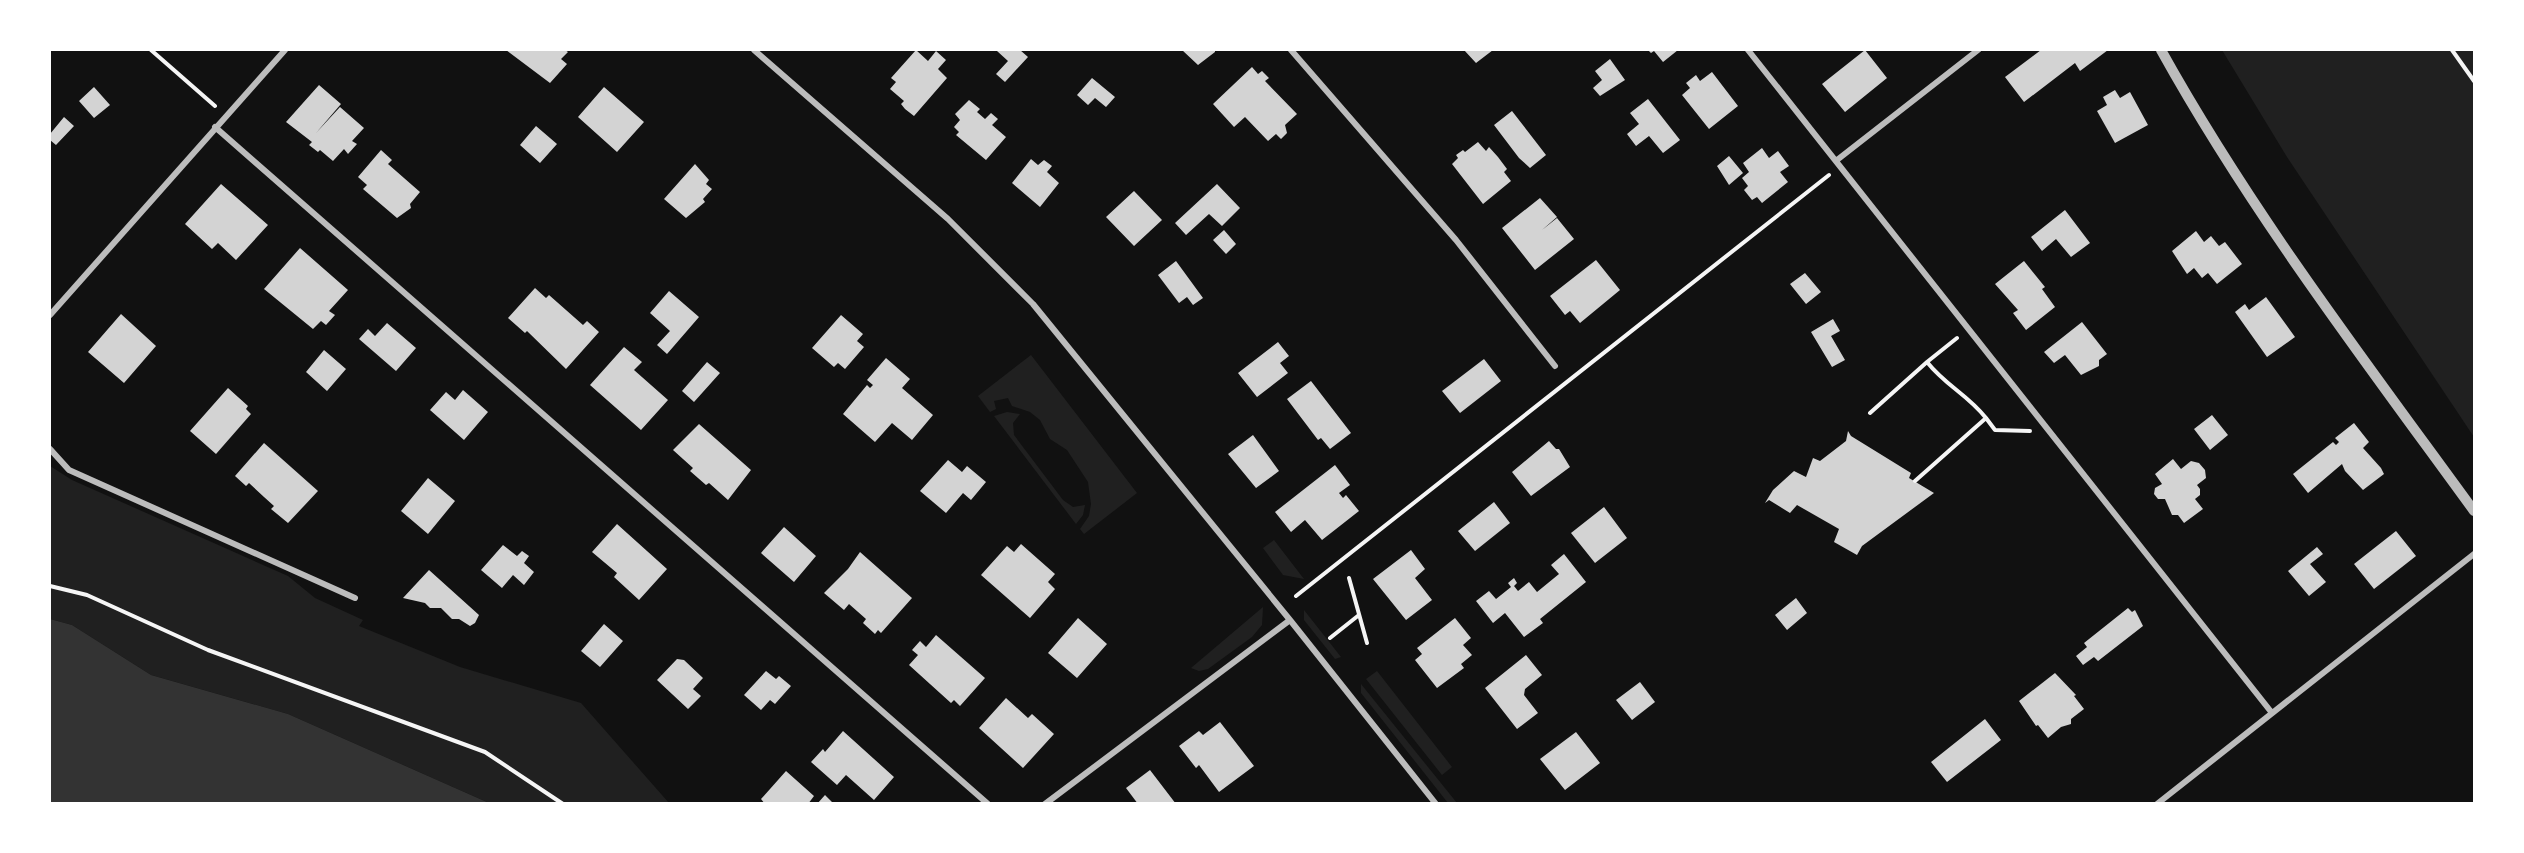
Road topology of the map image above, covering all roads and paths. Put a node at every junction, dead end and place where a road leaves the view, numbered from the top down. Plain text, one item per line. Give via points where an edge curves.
1 (151, 50) edge
2 (285, 50) edge
3 (754, 50) edge
4 (1291, 50) edge
5 (1748, 50) edge
6 (1978, 50) edge
7 (2161, 50) edge
8 (2452, 50) edge
9 (2475, 81) edge
10 (226, 116) junction
11 (215, 128) junction
12 (1839, 163) junction
13 (50, 315) edge
14 (1958, 338) dead end
15 (1927, 362) junction
16 (1555, 366) dead end
17 (1870, 413) dead end
18 (1986, 418) junction
19 (2032, 431) dead end
20 (50, 449) edge
21 (1915, 481) dead end
22 (2475, 511) edge
23 (2475, 554) edge
24 (1349, 578) dead end
25 (50, 586) edge
26 (1296, 596) dead end
27 (355, 598) dead end
28 (1359, 615) junction
29 (1290, 620) junction
30 (1330, 638) dead end
31 (1367, 643) dead end
32 (2272, 713) junction
33 (563, 804) edge
34 (988, 804) edge
35 (1045, 804) edge
36 (1436, 804) edge
37 (2157, 804) edge

1 - 10 path
2 - 10 street
3 - 29 street via 948,219 1033,304
4 - 16 street via 1456,240
5 - 12 street
6 - 12 street
7 - 22 street via 2243,186
8 - 9 path
10 - 11 street
11 - 13 street
11 - 34 street
12 - 26 path
12 - 32 street
14 - 15 path
15 - 17 path
15 - 18 path via 1941,380 1973,401
18 - 19 path via 1995,430
18 - 21 path
20 - 27 street via 69,470
23 - 32 street
24 - 28 path
25 - 33 path via 87,595 207,650 485,752
28 - 30 path
28 - 31 path
29 - 35 street
29 - 36 street
32 - 37 street

